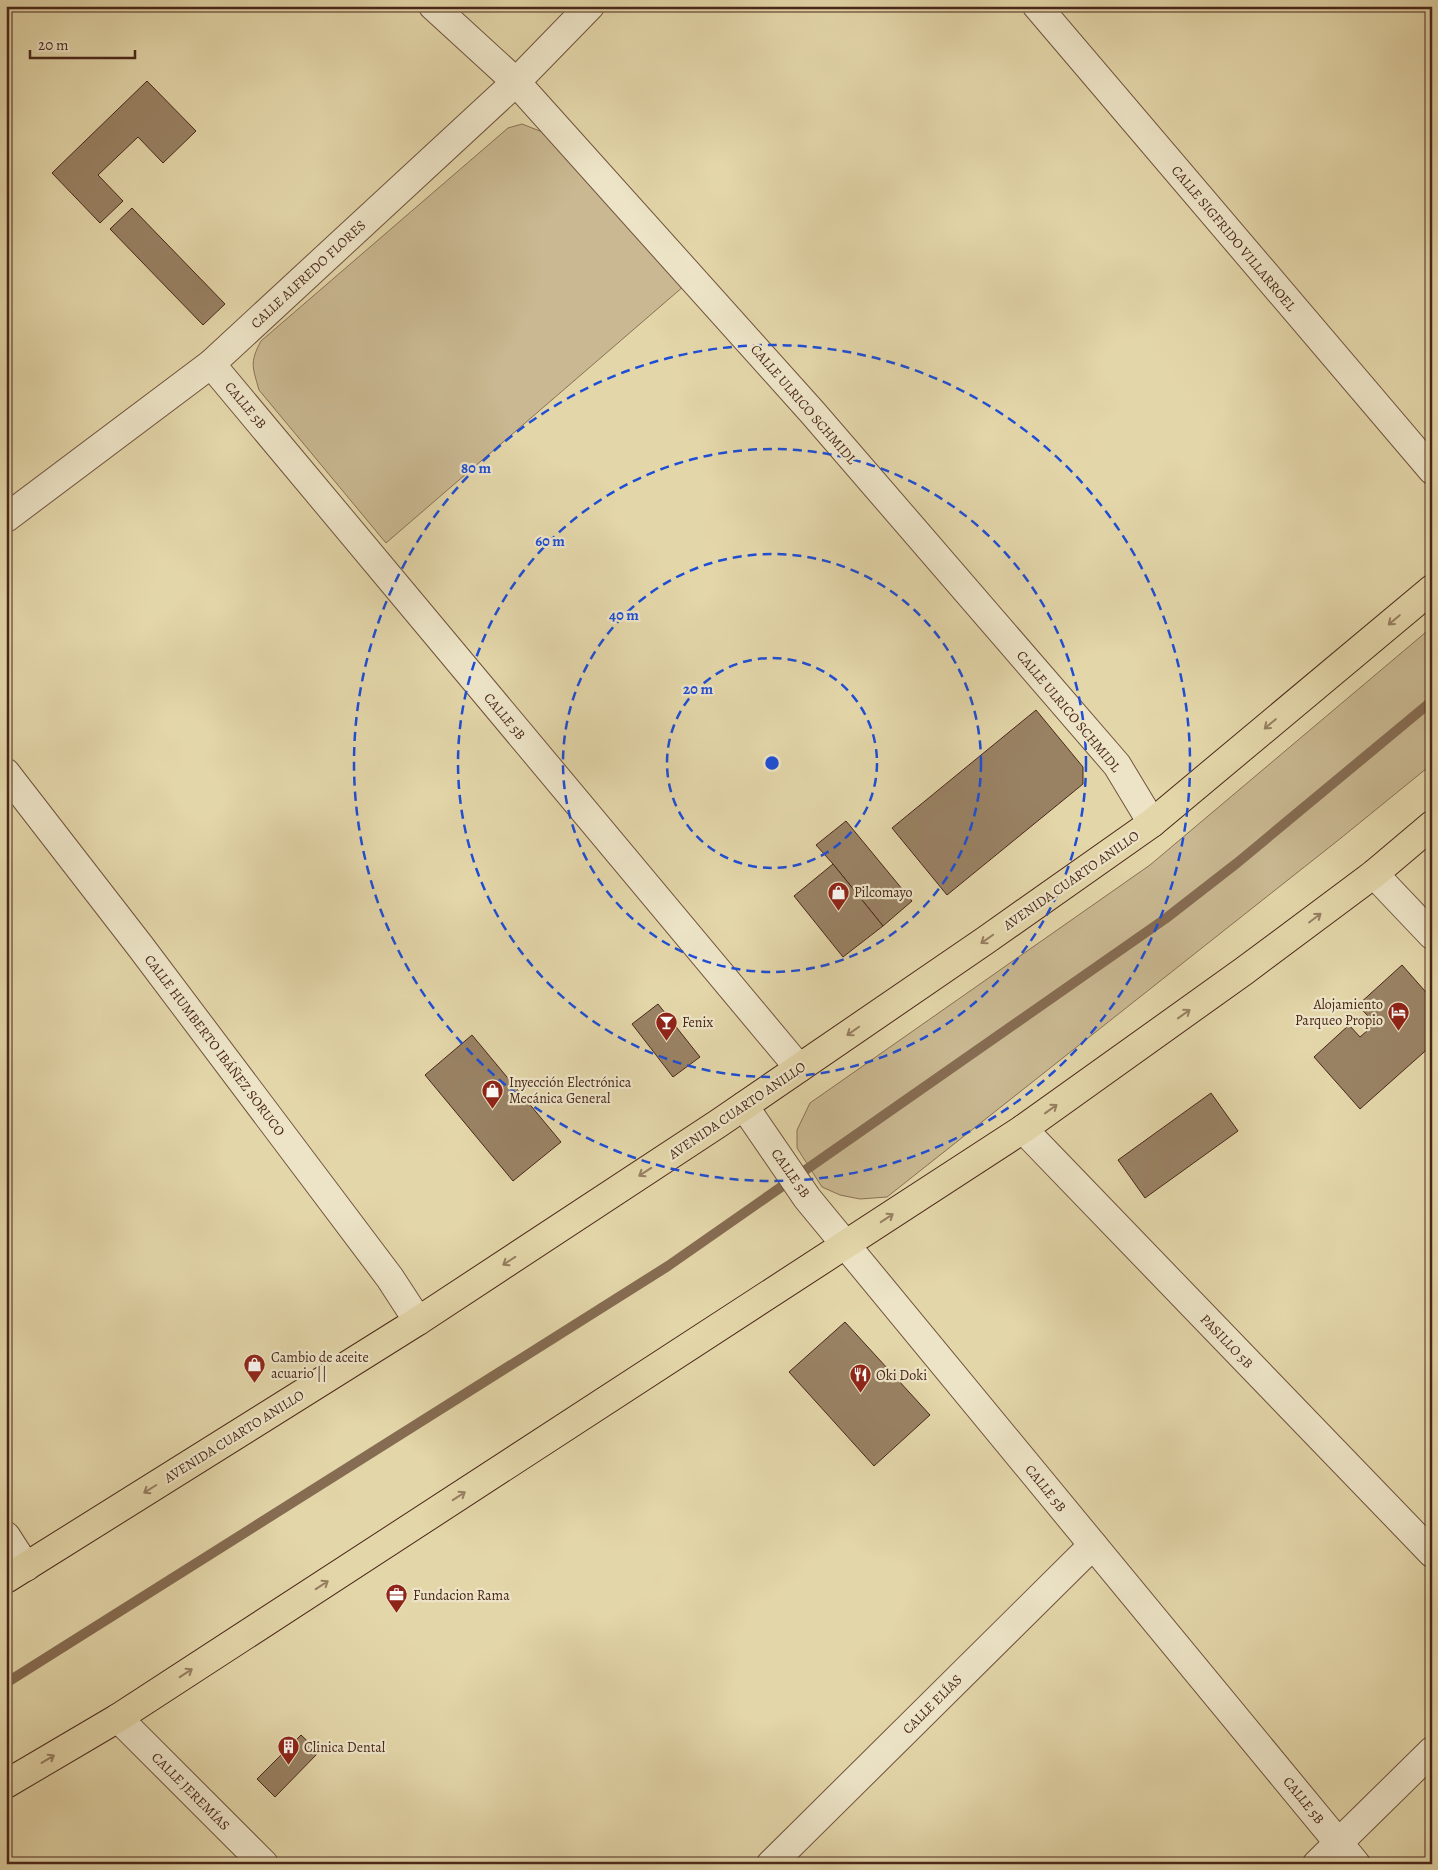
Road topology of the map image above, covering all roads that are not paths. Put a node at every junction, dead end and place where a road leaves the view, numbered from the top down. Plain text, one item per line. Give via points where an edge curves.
1 (433, 6) edge
2 (590, 6) edge
3 (1037, 6) edge
4 (516, 82) junction
5 (211, 364) junction
6 (1432, 470) edge
7 (6, 518) edge
8 (1432, 589) edge
9 (6, 773) edge
10 (1152, 822) junction
11 (1432, 825) edge
12 (1374, 874) junction
13 (1432, 935) edge
14 (799, 1068) junction
15 (744, 1106) junction
16 (1023, 1129) junction
17 (846, 1244) junction
18 (418, 1321) junction
19 (6, 1536) edge
20 (1093, 1545) junction
21 (1432, 1553) edge
22 (16, 1573) edge
23 (118, 1718) junction
24 (1432, 1751) edge
25 (6, 1784) edge
26 (1339, 1843) junction
27 (264, 1864) edge
28 (771, 1864) edge
29 (1317, 1864) edge
30 (1356, 1864) edge

1 - 4 street, CALLE ULRICO SCHMIDL
2 - 4 street, CALLE ALFREDO FLORES
3 - 6 street, CALLE SIGFRIDO VILLARROEL
4 - 5 street, CALLE ALFREDO FLORES
4 - 10 street, CALLE ULRICO SCHMIDL via 813,414 1117,765
5 - 7 street, CALLE ALFREDO FLORES
5 - 14 street, CALLE 5B
8 -> 10 highway, AVENIDA CUARTO ANILLO
9 - 18 street, CALLE HUMBERTO IBÁÑEZ SORUCO via 390,1278
10 -> 14 highway, AVENIDA CUARTO ANILLO
11 - 12 highway
12 - 13 street
16 -> 12 highway
14 - 15 highway, AVENIDA CUARTO ANILLO
15 - 17 street, CALLE 5B via 807,1198
15 -> 18 highway, AVENIDA CUARTO ANILLO
17 -> 16 highway
16 - 21 street, PASILLO 5B
17 - 20 street, CALLE 5B
23 -> 17 highway
18 -> 22 highway, AVENIDA CUARTO ANILLO
19 - 22 street
20 - 26 street, CALLE 5B
20 - 28 street, CALLE ELÍAS
25 -> 23 highway
23 - 27 street, CALLE JEREMÍAS
24 - 26 street
26 - 29 street
26 - 30 street, CALLE 5B

